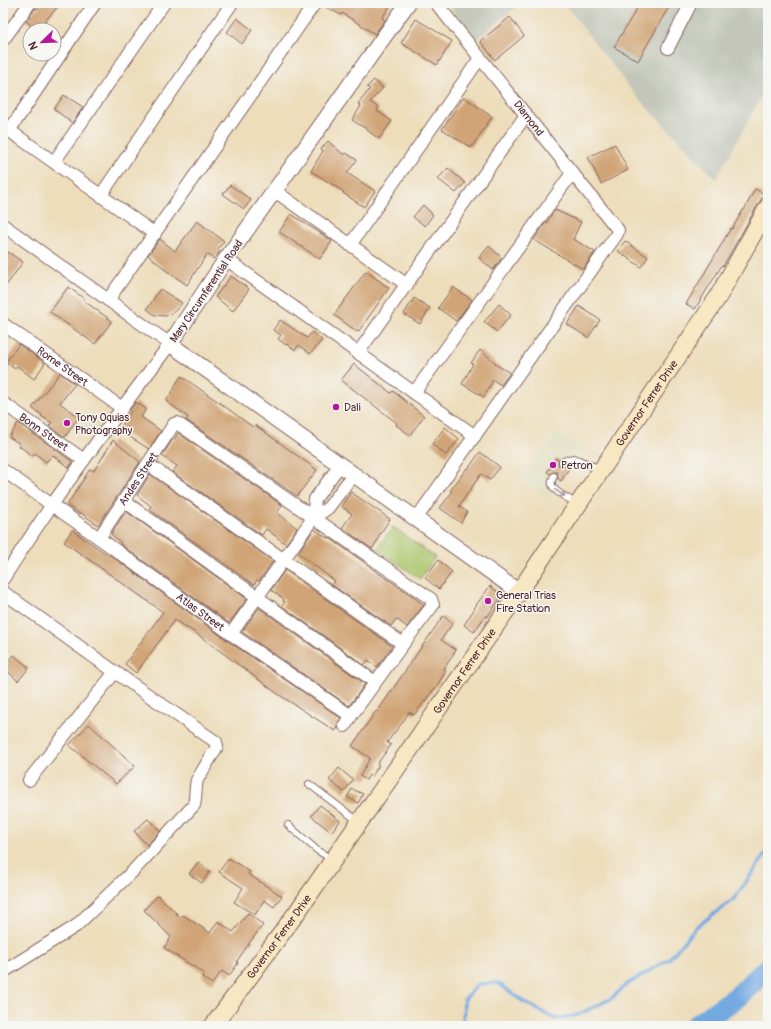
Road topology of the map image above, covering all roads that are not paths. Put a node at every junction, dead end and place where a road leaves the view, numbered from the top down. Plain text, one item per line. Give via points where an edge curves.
1 (30, 3) edge
2 (95, 3) edge
3 (164, 3) edge
4 (232, 3) edge
5 (315, 3) edge
6 (408, 3) edge
7 (436, 3) edge
8 (691, 3) edge
9 (3, 40) edge
10 (668, 48) dead end
11 (480, 58) junction
12 (526, 115) junction
13 (6, 129) edge
14 (54, 162) junction
15 (572, 173) junction
16 (275, 191) junction
17 (101, 195) junction
18 (768, 207) edge
19 (3, 225) edge
20 (155, 234) junction
21 (350, 245) junction
22 (226, 259) junction
23 (407, 285) junction
24 (108, 300) junction
25 (3, 324) edge
26 (170, 344) junction
27 (358, 353) junction
28 (414, 393) junction
29 (3, 404) edge
30 (122, 408) junction
31 (475, 436) junction
32 (84, 460) junction
33 (562, 462) dead end
34 (148, 464) junction
35 (340, 465) junction
36 (3, 470) edge
37 (602, 470) junction
38 (354, 474) junction
39 (554, 476) dead end
40 (124, 501) junction
41 (578, 504) junction
42 (52, 505) junction
43 (313, 518) junction
44 (416, 518) junction
45 (99, 538) junction
46 (284, 560) junction
47 (3, 579) edge
48 (3, 592) edge
49 (519, 592) junction
50 (257, 598) junction
51 (232, 634) junction
52 (403, 644) junction
53 (115, 672) junction
54 (375, 682) junction
55 (351, 716) junction
56 (344, 726) dead end
57 (29, 780) dead end
58 (309, 784) dead end
59 (359, 822) junction
60 (288, 825) dead end
61 (333, 860) junction
62 (3, 972) edge
63 (213, 1026) edge

1 - 9 street
2 - 13 street
3 - 14 street
4 - 17 street
5 - 20 street
6 - 16 street, Mary Circumferential Road
7 - 11 street, Diamond
8 - 10 street
11 - 12 street, Diamond
11 - 21 street
12 - 15 street, Diamond
12 - 23 street
13 - 14 street
14 - 17 street
15 - 28 street
15 - 31 street, Diamond via 618,230 617,234
16 - 21 street
16 - 22 street, Mary Circumferential Road
17 - 20 street
18 - 37 main road, Governor Ferrer Drive via 718,297
19 - 24 street
20 - 24 street
21 - 23 street
22 - 26 street, Mary Circumferential Road
22 - 27 street
23 - 27 street
24 - 26 street
25 - 30 street, Rome Street
26 - 30 street, Mary Circumferential Road
26 - 35 street
27 - 28 street
28 - 31 street
29 - 32 street, Bonn Street
30 - 32 street, Mary Circumferential Road
31 - 44 street
32 - 42 street, Mary Circumferential Road
33 - 37 lane via 574,458
34 - 40 street, Andes Street
34 - 43 street, Andes Street via 176,423
34 - 46 street
35 - 38 street
35 - 43 street via 315,499
36 - 42 street, Atlas Street
37 - 41 main road, Governor Ferrer Drive
38 - 43 street via 328,508
38 - 44 street
39 -> 41 lane via 552,486 555,490
40 - 45 street, Andes Street
40 - 50 street
41 - 49 main road, Governor Ferrer Drive
42 - 45 street, Atlas Street
42 - 47 street, Mary Circumferential Road
43 - 46 street
43 - 52 street via 431,599 433,605
44 - 49 street
45 - 51 street, Atlas Street
46 - 50 street
46 - 52 street
48 - 53 street
49 - 59 main road, Governor Ferrer Drive
50 - 51 street
50 - 54 street
51 - 55 street, Atlas Street
52 - 54 street
53 - 57 street
53 - 62 street via 216,742 217,746 197,780 194,805 133,871 76,926
54 - 55 street
55 - 56 street
58 - 59 lane
59 - 61 main road, Governor Ferrer Drive
60 - 61 lane via 318,851
61 - 63 main road, Governor Ferrer Drive

